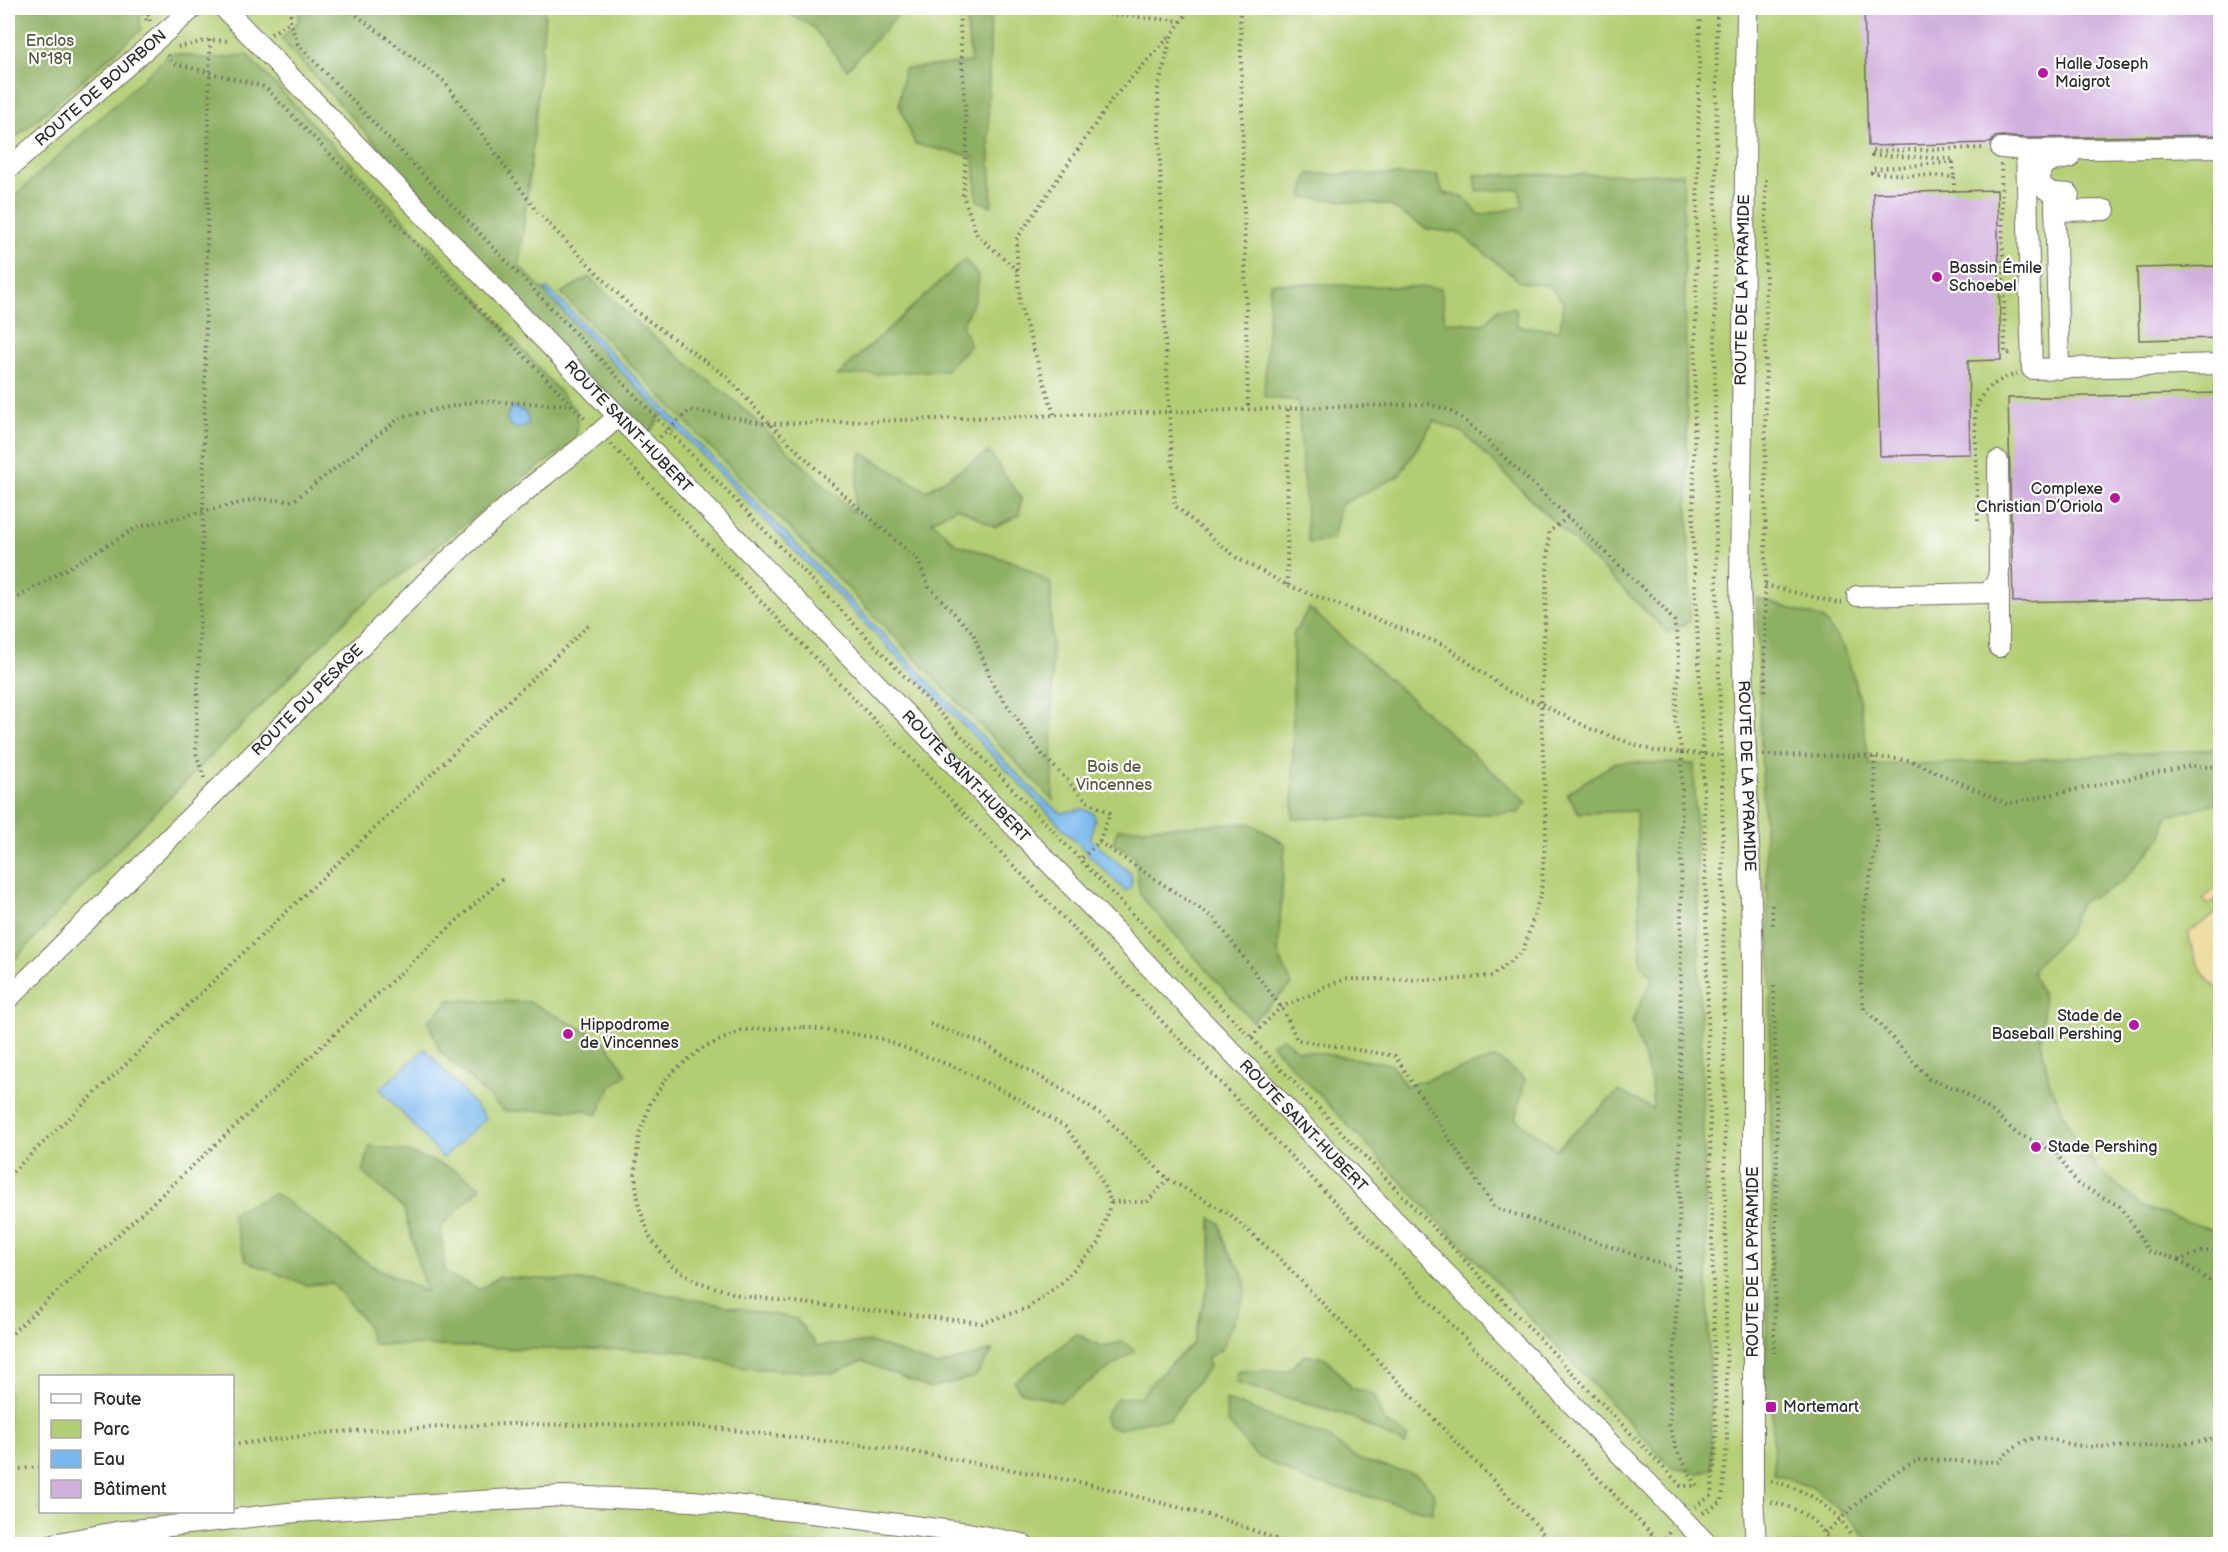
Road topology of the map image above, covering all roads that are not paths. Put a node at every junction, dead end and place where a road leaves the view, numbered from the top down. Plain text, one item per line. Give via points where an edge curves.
1 (194, 8) edge
2 (224, 8) edge
3 (1747, 8) edge
4 (2220, 147) edge
5 (2001, 148) road end
6 (2026, 150) junction
7 (2069, 158) dead end
8 (8, 169) edge
9 (2106, 210) dead end
10 (2055, 212) junction
11 (2220, 364) edge
12 (2059, 369) junction
13 (618, 416) junction
14 (1998, 461) dead end
15 (1999, 578) junction
16 (1857, 596) road end
17 (1999, 647) dead end
18 (8, 999) edge
19 (52, 1545) edge
20 (1022, 1545) edge
21 (1707, 1545) edge
22 (1756, 1545) edge

1 - 8 street, ROUTE DE BOURBON
2 - 13 street, ROUTE SAINT-HUBERT
3 - 22 street, ROUTE DE LA PYRAMIDE via 1740,582 1753,959
4 - 6 street
5 - 6 street
6 - 12 street via 2032,369
7 - 10 street via 2048,162 2041,171 2040,179 2046,189 2069,194 2068,199 2055,199
9 - 10 street
10 - 12 street
11 - 12 street
13 - 18 street, ROUTE DU PESAGE via 491,520
13 - 21 street, ROUTE SAINT-HUBERT
14 - 15 street
15 - 16 street via 1987,593
15 - 17 street
19 - 20 street via 116,1532 297,1512 563,1496 692,1501 801,1512 968,1533

